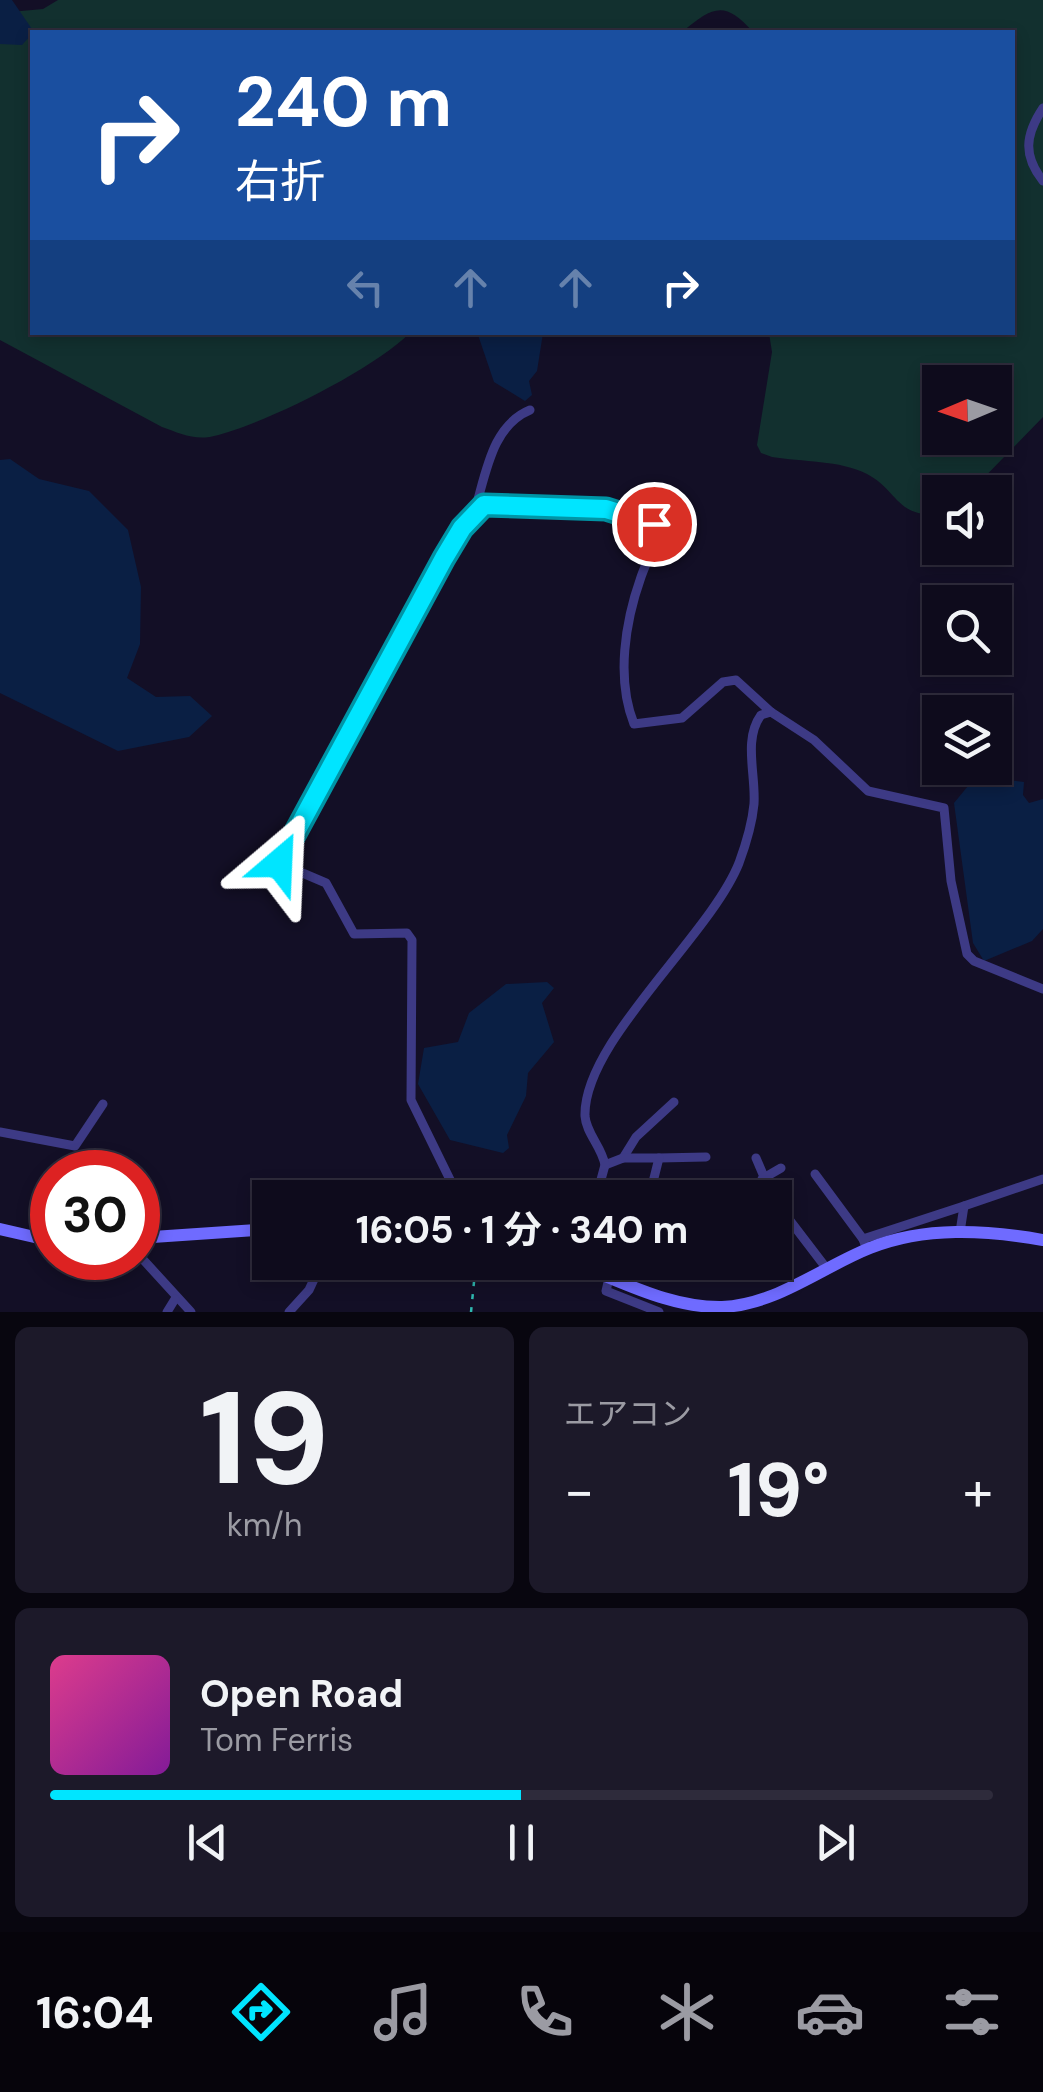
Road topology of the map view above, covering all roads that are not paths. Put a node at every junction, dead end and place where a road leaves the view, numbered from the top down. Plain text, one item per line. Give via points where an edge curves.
1 (1043, 108) edge
2 (1043, 181) edge
3 (530, 410) dead end
4 (474, 516) junction
5 (771, 712) junction
6 (1043, 988) edge
7 (674, 1102) dead end
8 (103, 1104) dead end
9 (0, 1132) edge
10 (706, 1157) dead end
11 (622, 1158) junction
12 (659, 1158) junction
13 (756, 1158) dead end
14 (605, 1164) junction
15 (780, 1168) dead end
16 (815, 1174) dead end
17 (451, 1180) edge
18 (601, 1180) edge
19 (654, 1180) edge
20 (762, 1180) joint
21 (1043, 1180) edge
22 (964, 1206) junction
23 (792, 1223) edge
24 (252, 1230) edge
25 (960, 1232) junction
26 (2, 1233) edge
27 (160, 1236) edge
28 (30, 1237) edge
29 (1043, 1240) edge
30 (865, 1244) junction
31 (827, 1269) junction
32 (159, 1280) edge
33 (314, 1280) edge
34 (608, 1280) edge
35 (615, 1280) edge
36 (174, 1299) junction
37 (728, 1309) edge
38 (166, 1312) edge
39 (191, 1312) edge
40 (289, 1312) edge
41 (659, 1312) edge

1 - 2 street via 1027,147
3 - 4 street via 500,431
4 - 5 street via 484,505 514,503 606,509 648,520 654,543 624,648 634,724 688,716 728,680
4 - 17 street via 393,649 279,863 326,883 354,934 407,933 412,940 411,1100
5 - 6 street via 814,740 868,791 944,808 950,881 967,954
5 - 14 street via 761,715 751,735 754,806 737,868 616,1037 586,1105 588,1129
7 - 11 street
8 - 9 street via 75,1146
10 - 12 street
11 - 12 street
11 - 14 street
12 - 19 street
13 - 20 street
14 - 18 street
15 - 20 street
16 - 30 street
21 - 22 street
22 - 25 street
22 - 30 street
23 - 31 street
24 - 27 main road
25 - 29 main road
25 - 30 main road
26 - 28 main road
30 - 31 main road
31 - 37 main road
32 - 36 street
33 - 40 street
34 - 41 street via 606,1290
35 - 37 main road via 681,1304
36 - 38 street
36 - 39 street

